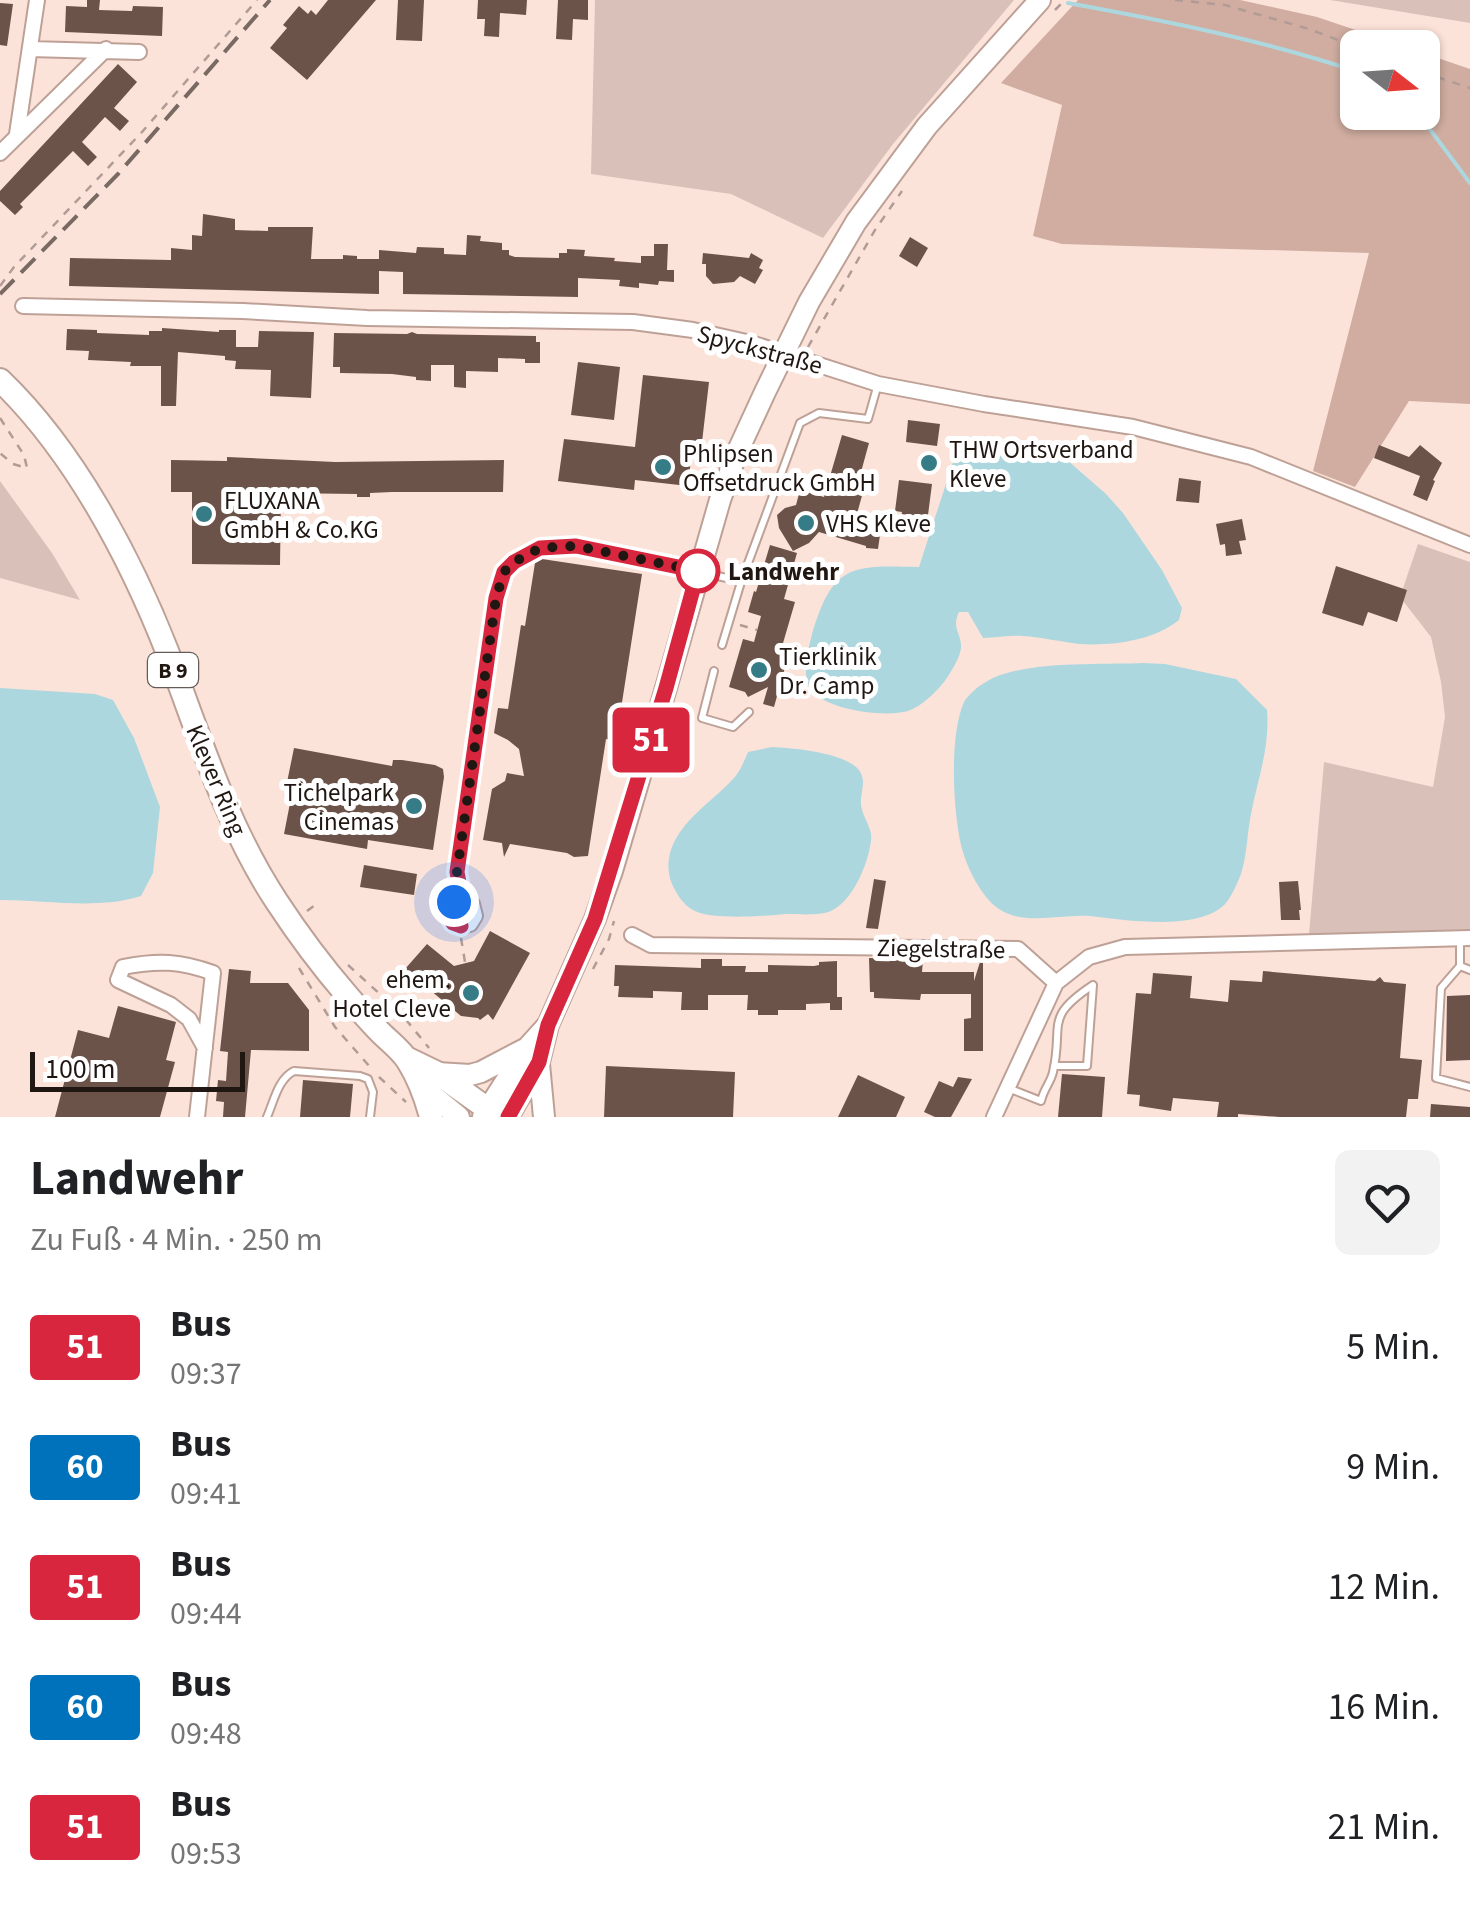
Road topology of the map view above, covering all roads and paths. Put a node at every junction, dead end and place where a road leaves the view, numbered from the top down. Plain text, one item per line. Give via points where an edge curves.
1 (37, 0) edge
2 (257, 0) edge
3 (1040, 0) edge
4 (1175, 0) edge
5 (1340, 41) edge
6 (30, 49) junction
7 (106, 49) junction
8 (139, 52) dead end
9 (1440, 78) edge
10 (1470, 88) edge
11 (17, 134) junction
12 (0, 153) edge
13 (0, 286) edge
14 (23, 306) dead end
15 (784, 354) junction
16 (0, 380) edge
17 (878, 384) junction
18 (0, 418) edge
19 (0, 453) edge
20 (1470, 545) edge
21 (698, 571) junction
22 (741, 582) junction
23 (729, 622) junction
24 (758, 630) dead end
25 (722, 645) dead end
26 (714, 671) dead end
27 (749, 712) dead end
28 (318, 902) dead end
29 (305, 912) dead end
30 (461, 926) joint
31 (632, 935) dead end
32 (1465, 939) edge
33 (340, 958) dead end
34 (465, 962) dead end
35 (1460, 966) junction
36 (1470, 970) edge
37 (1056, 983) junction
38 (312, 991) dead end
39 (205, 1048) junction
40 (533, 1055) junction
41 (1054, 1066) junction
42 (432, 1071) junction
43 (1470, 1087) edge
44 (1007, 1088) junction
45 (422, 1115) edge
46 (494, 1115) edge
47 (197, 1117) edge
48 (267, 1117) edge
49 (370, 1117) edge
50 (459, 1117) edge
51 (544, 1117) edge
52 (994, 1117) edge

1 - 6 street
2 - 13 path
3 - 15 main road via 927,126 856,222
4 - 5 path via 1224,5
6 - 7 street
6 - 11 street
7 - 8 street
7 - 11 street
9 - 10 path
11 - 12 street
14 - 15 street, Spyckstraße via 633,322
15 - 17 street, Spyckstraße
15 - 21 main road via 736,455
16 - 42 main road, Klever Ring / B 9 via 72,469 129,565 223,803 276,901 370,1021 406,1058
17 - 20 street, Spyckstraße via 1134,427 1251,456
17 - 22 lane via 868,419 819,414 800,423
18 - 19 path via 27,468
21 - 22 lane
21 - 30 street via 576,546 540,548 504,572 457,872 462,899 448,914
21 - 40 main road via 612,871
22 - 23 lane
23 - 24 path
23 - 25 lane
26 - 27 lane via 702,718 733,727
28 - 29 path
30 - 34 path
31 - 37 street, Ziegelstraße via 651,945 1018,949
32 - 35 lane
32 - 37 street via 1125,947 1088,957
33 - 42 path via 390,1000
35 - 36 lane
35 - 43 lane via 1441,988 1436,1078
37 - 44 street
38 - 45 path via 360,1058
39 - 39 street via 189,1018 118,980 124,967 186,963 213,974
39 - 47 street
40 - 42 main road via 470,1075
40 - 46 main road
40 - 51 main road
41 - 41 lane via 1057,1021 1093,985 1086,1066
41 - 44 lane via 1041,1101
42 - 45 main road
42 - 46 main road, Klever Ring / B 9
42 - 50 main road, Klever Ring
44 - 52 street
48 - 49 lane via 294,1071 368,1079

